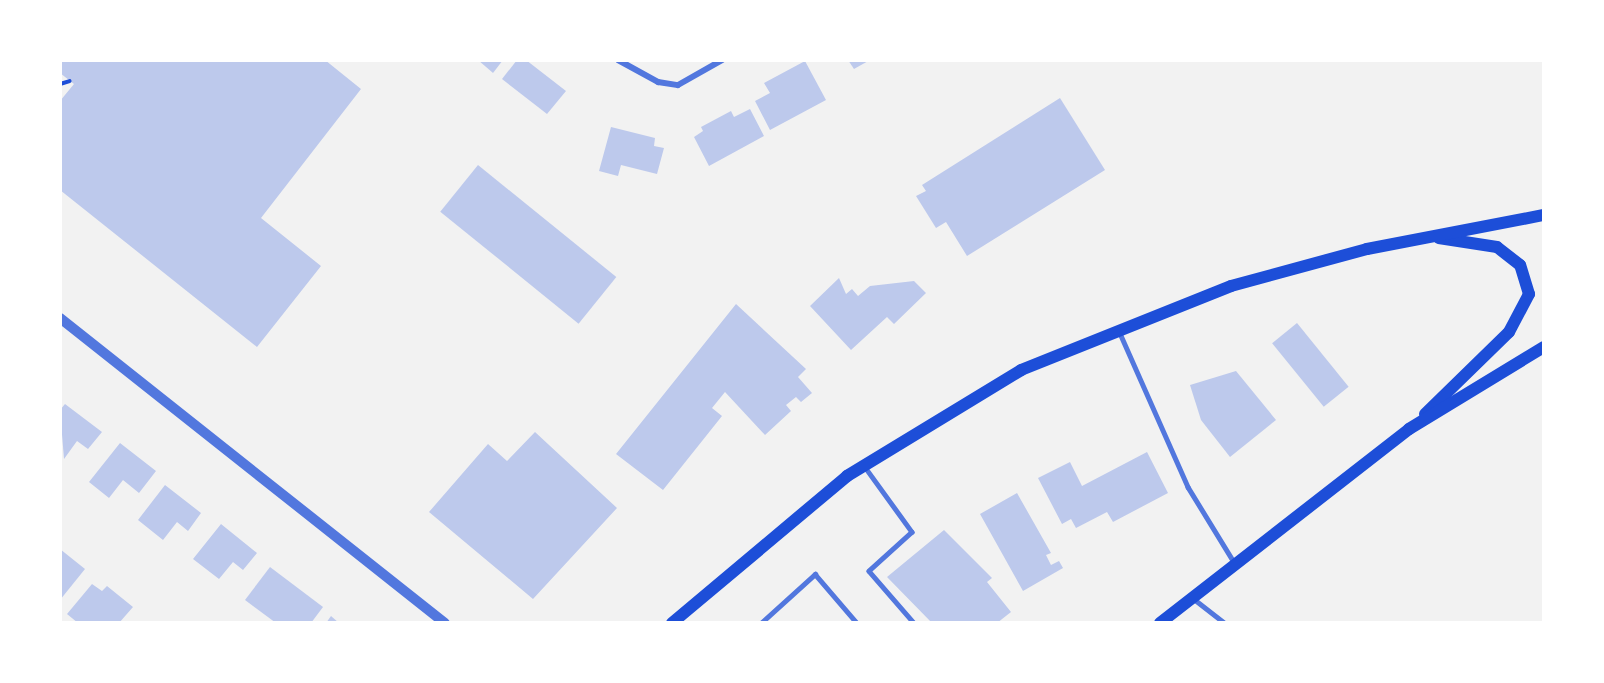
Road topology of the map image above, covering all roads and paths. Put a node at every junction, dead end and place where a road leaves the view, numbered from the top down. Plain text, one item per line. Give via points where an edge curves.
1 (618, 60) edge
2 (722, 60) edge
3 (70, 81) dead end
4 (60, 84) edge
5 (1544, 215) edge
6 (1427, 236) junction
7 (60, 318) edge
8 (1118, 328) junction
9 (1544, 347) edge
10 (1409, 429) junction
11 (863, 465) junction
12 (1234, 562) junction
13 (1192, 597) junction
14 (445, 623) edge
15 (672, 623) edge
16 (761, 623) edge
17 (857, 623) edge
18 (914, 623) edge
19 (1160, 623) edge
20 (1225, 623) edge

1 - 2 street via 658,82 678,85
3 - 4 path
5 - 6 main road
6 - 8 main road via 1231,286
6 - 10 main road via 1497,247 1520,265 1528,294 1509,332
7 - 14 street
8 - 11 main road via 981,391
8 - 12 lane via 1188,487
9 - 10 main road
10 - 12 main road
11 - 15 main road via 796,513
11 - 18 lane via 912,532 869,571
12 - 13 main road
13 - 19 main road
13 - 20 lane
16 - 17 lane via 815,574

